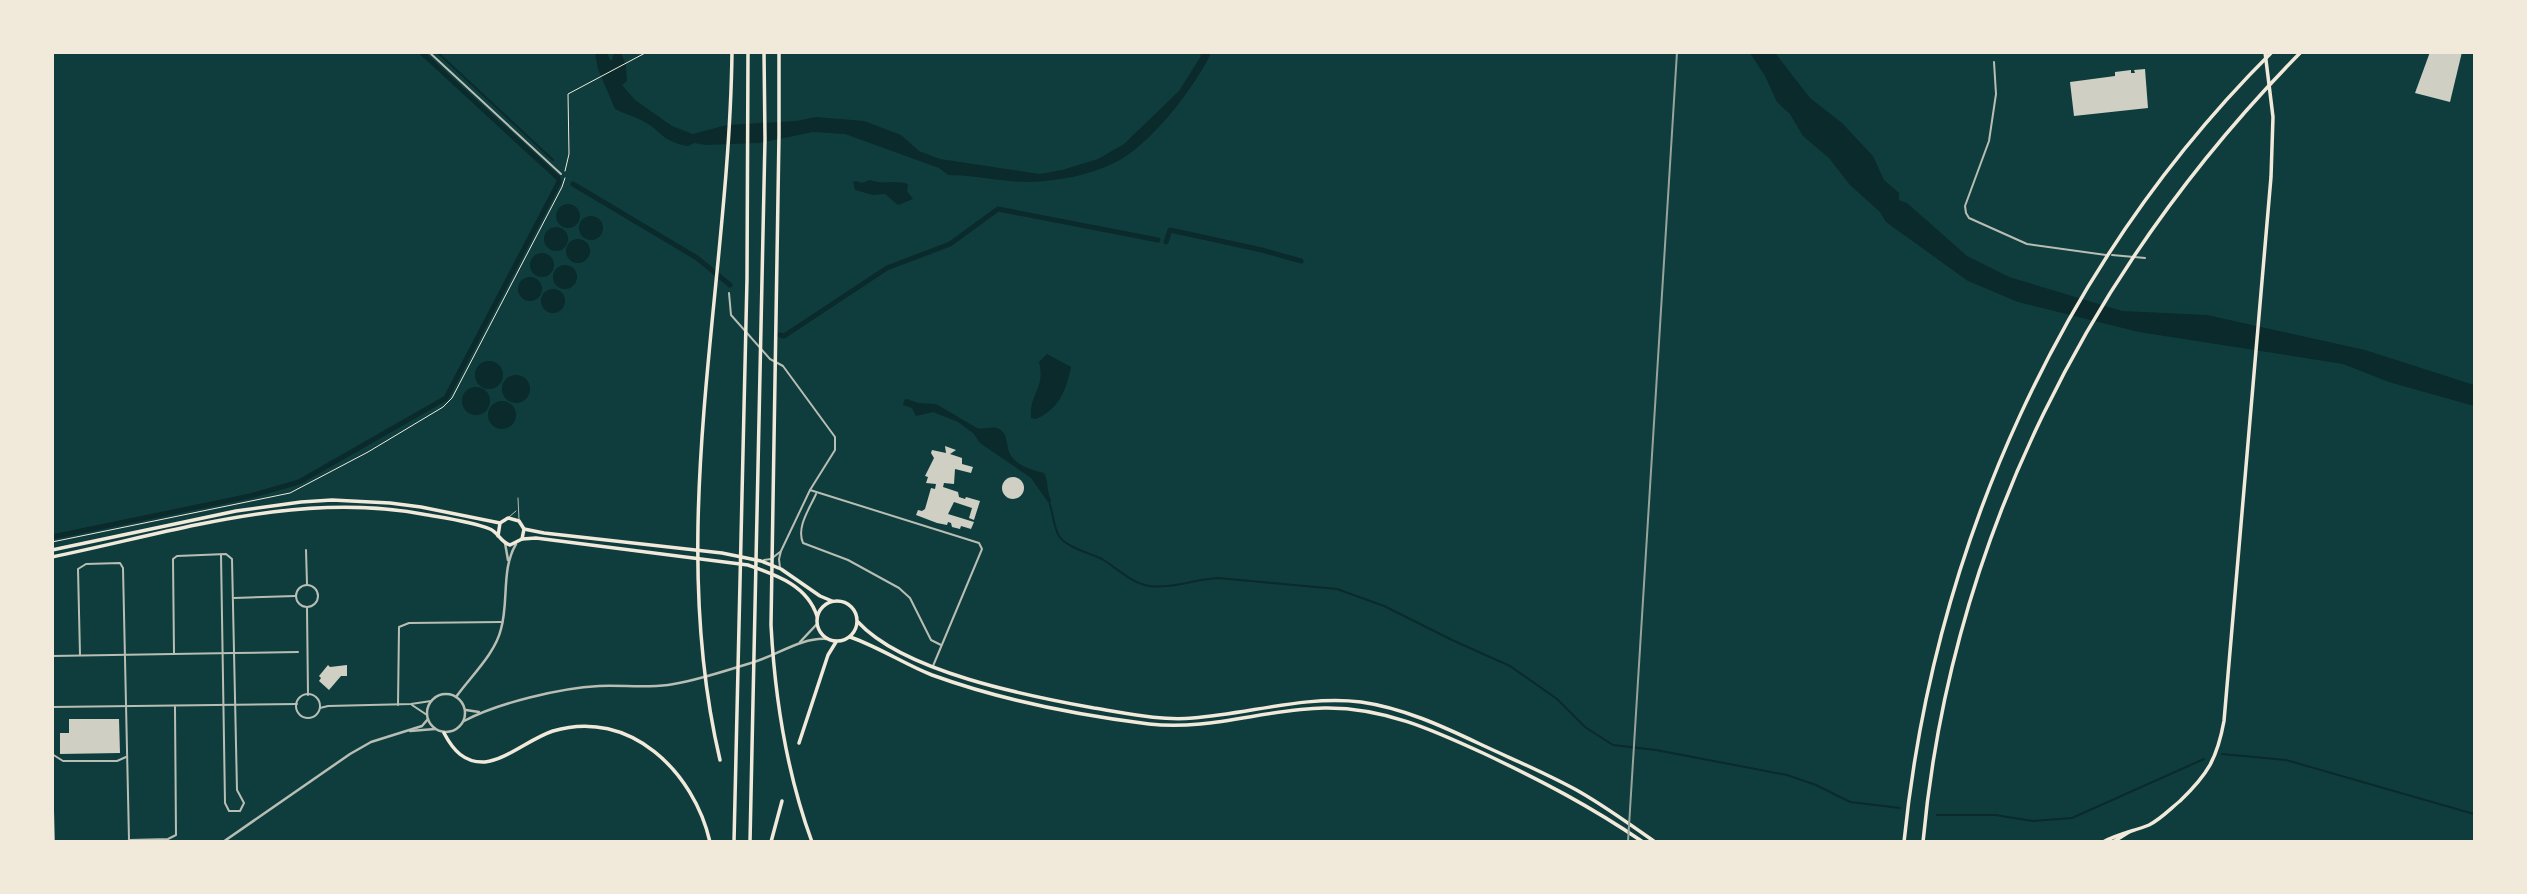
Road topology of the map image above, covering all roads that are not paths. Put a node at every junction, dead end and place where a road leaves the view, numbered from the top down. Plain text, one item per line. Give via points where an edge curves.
1 (429, 52) edge
2 (2265, 52) edge
3 (2272, 52) edge
4 (779, 53) edge
5 (2301, 53) edge
6 (748, 54) edge
7 (764, 54) edge
8 (732, 55) edge
9 (1994, 62) dead end
10 (561, 174) dead end
11 (2146, 257) dead end
12 (729, 293) dead end
13 (810, 490) junction
14 (817, 492) junction
15 (518, 498) dead end
16 (517, 509) junction
17 (508, 518) junction
18 (519, 521) junction
19 (500, 523) junction
20 (524, 529) junction
21 (498, 536) junction
22 (522, 539) junction
23 (505, 543) junction
24 (516, 544) junction
25 (52, 551) edge
26 (306, 551) dead end
27 (781, 551) junction
28 (221, 554) junction
29 (52, 557) edge
30 (761, 561) junction
31 (509, 563) junction
32 (781, 569) junction
33 (307, 585) junction
34 (296, 596) junction
35 (233, 598) junction
36 (832, 601) junction
37 (307, 608) junction
38 (817, 615) junction
39 (502, 622) junction
40 (858, 622) junction
41 (817, 624) junction
42 (850, 637) junction
43 (827, 639) junction
44 (836, 642) junction
45 (797, 644) junction
46 (942, 646) junction
47 (298, 652) dead end
48 (223, 653) junction
49 (234, 653) junction
50 (174, 654) junction
51 (80, 655) junction
52 (125, 655) junction
53 (52, 656) edge
54 (933, 666) junction
55 (308, 695) junction
56 (456, 697) junction
57 (431, 701) junction
58 (320, 703) junction
59 (297, 704) junction
60 (411, 704) junction
61 (175, 705) junction
62 (223, 705) junction
63 (235, 705) junction
64 (398, 705) junction
65 (126, 706) junction
66 (328, 706) junction
67 (52, 707) edge
68 (320, 708) junction
69 (466, 710) junction
70 (481, 712) junction
71 (427, 717) junction
72 (464, 721) junction
73 (435, 729) junction
74 (402, 733) junction
75 (444, 733) junction
76 (799, 743) dead end
77 (52, 754) edge
78 (127, 756) junction
79 (720, 760) dead end
80 (52, 778) edge
81 (782, 801) dead end
82 (2130, 832) junction
83 (127, 841) edge
84 (54, 842) edge
85 (223, 842) edge
86 (710, 842) edge
87 (734, 842) edge
88 (750, 842) edge
89 (771, 842) edge
90 (812, 842) edge
91 (1643, 842) edge
92 (1656, 842) edge
93 (1904, 842) edge
94 (1923, 842) edge
95 (2102, 842) edge
96 (2113, 842) edge

1 - 10 street
2 - 82 main road via 2272,96 2272,147 2224,721 2210,768 2164,815
3 - 93 main road via 2205,125 2124,231 2066,326 2015,425 1966,549 1941,634 1921,721
4 - 90 main road via 771,638 785,748
5 - 94 main road via 2230,129 2165,209 2082,340 2035,431 1995,527 1964,625 1940,726
6 - 87 main road
7 - 88 main road
8 - 79 main road via 700,474 697,606 707,700
9 - 11 street via 1996,94 1989,141 1966,213 2027,244 2104,256
12 - 13 street via 730,316 770,359 783,366 835,437 835,450
13 - 14 street
13 - 27 street
14 - 46 street via 802,525 803,543 848,560 899,588 910,598 931,640
14 - 46 street via 979,543 982,549
15 - 16 lane
16 - 17 lane
16 - 18 lane
17 - 18 main road
17 - 19 main road
18 - 20 main road
19 - 21 main road
19 - 25 main road via 390,503 332,500 236,511
20 - 22 main road
20 - 30 main road
21 - 23 main road
21 - 29 main road via 492,530 420,513 310,508 237,517
22 - 24 main road
22 - 38 main road via 748,565 792,584 811,600
23 - 24 main road
23 - 31 street
24 - 31 street
26 - 33 street
27 - 30 street
27 - 32 street
28 - 35 street via 232,559
28 - 48 street
28 - 50 street via 173,559
30 - 32 main road
31 - 39 street
32 - 36 main road
33 - 34 street via 300,587
33 - 37 street via 315,588 318,597
34 - 35 street
34 - 37 street
35 - 49 street
36 - 38 main road
36 - 40 main road via 851,606
37 - 55 street
38 - 41 main road
39 - 56 street via 498,640
39 - 64 street via 409,623 400,627
40 - 42 main road
40 - 54 main road via 878,638
41 - 43 main road
41 - 45 street
42 - 44 main road
42 - 91 main road via 930,674 982,691 1149,724 1203,724 1314,708 1353,709 1397,718 1432,729 1574,797
43 - 44 main road
43 - 45 street
44 - 76 main road
45 - 70 street via 778,654 669,685 569,690
46 - 54 street
47 - 49 street
48 - 49 street
48 - 50 street
48 - 62 street
49 - 63 street
50 - 52 street
51 - 52 street
51 - 52 street via 78,569 86,564 117,563 123,568
51 - 53 street
52 - 65 street
54 - 92 main road via 1015,692 1149,717 1192,718 1321,700 1390,708 1449,730 1579,792
55 - 58 street
55 - 59 street
56 - 57 street via 443,694
56 - 69 street
57 - 60 street
57 - 71 street
58 - 66 street
58 - 68 street
59 - 63 street
59 - 68 street via 300,714 308,718
60 - 64 street
60 - 71 street
61 - 62 street
61 - 65 street
61 - 83 street via 176,835
62 - 63 street
62 - 63 street via 225,803 236,813 244,803 237,790
64 - 66 street
65 - 67 street
65 - 78 street
66 - 68 street
69 - 70 street
69 - 72 street
70 - 72 street
71 - 73 street
71 - 74 street via 422,726
72 - 75 street via 456,730
73 - 74 street
73 - 75 street
74 - 85 street via 349,754
75 - 86 main road via 465,759 485,762 557,730 589,728 624,734 660,755 685,782 698,803
77 - 78 street via 63,761 117,761
78 - 83 street
80 - 84 street
81 - 89 main road
82 - 95 main road
82 - 96 main road

